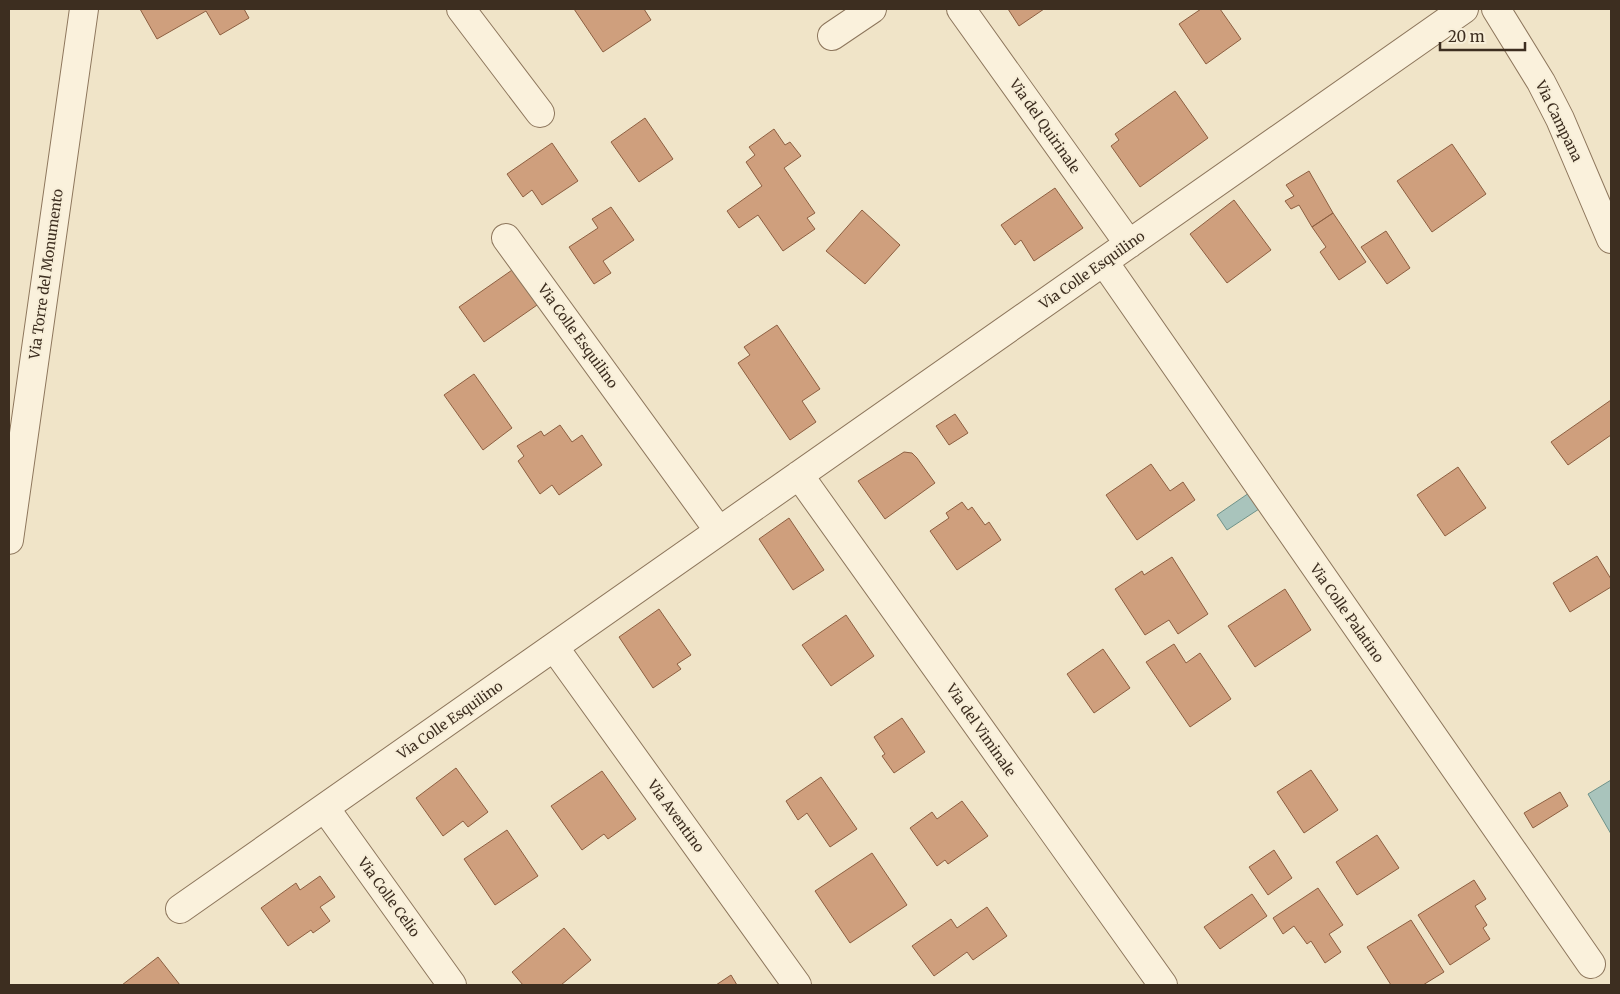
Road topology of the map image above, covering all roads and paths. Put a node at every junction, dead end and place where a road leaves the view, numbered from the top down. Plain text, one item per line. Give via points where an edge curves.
1 (84, 9) edge
2 (461, 9) edge
3 (872, 9) edge
4 (961, 9) edge
5 (1464, 9) edge
6 (1496, 9) edge
7 (832, 36) dead end
8 (540, 113) dead end
9 (506, 238) dead end
10 (1611, 239) edge
11 (1129, 244) junction
12 (1104, 262) junction
13 (799, 475) junction
14 (719, 531) junction
15 (9, 540) edge
16 (554, 647) junction
17 (325, 808) junction
18 (180, 909) dead end
19 (1591, 964) dead end
20 (452, 985) edge
21 (798, 985) edge
22 (1163, 985) edge

1 - 15 street, Via Torre del Monumento
2 - 8 street
3 - 7 street
4 - 11 street, Via del Quirinale
5 - 11 street, Via Colle Esquilino
6 - 10 street, Via Campana via 1560,119
9 - 14 street, Via Colle Esquilino
11 - 12 street, Via Colle Esquilino
12 - 13 street, Via Colle Esquilino
12 - 19 street, Via Colle Palatino
13 - 14 street, Via Colle Esquilino
13 - 22 street, Via del Viminale
14 - 16 street, Via Colle Esquilino
16 - 17 street, Via Colle Esquilino
16 - 21 street, Via Aventino
17 - 18 street, Via Colle Esquilino
17 - 20 street, Via Colle Celio

